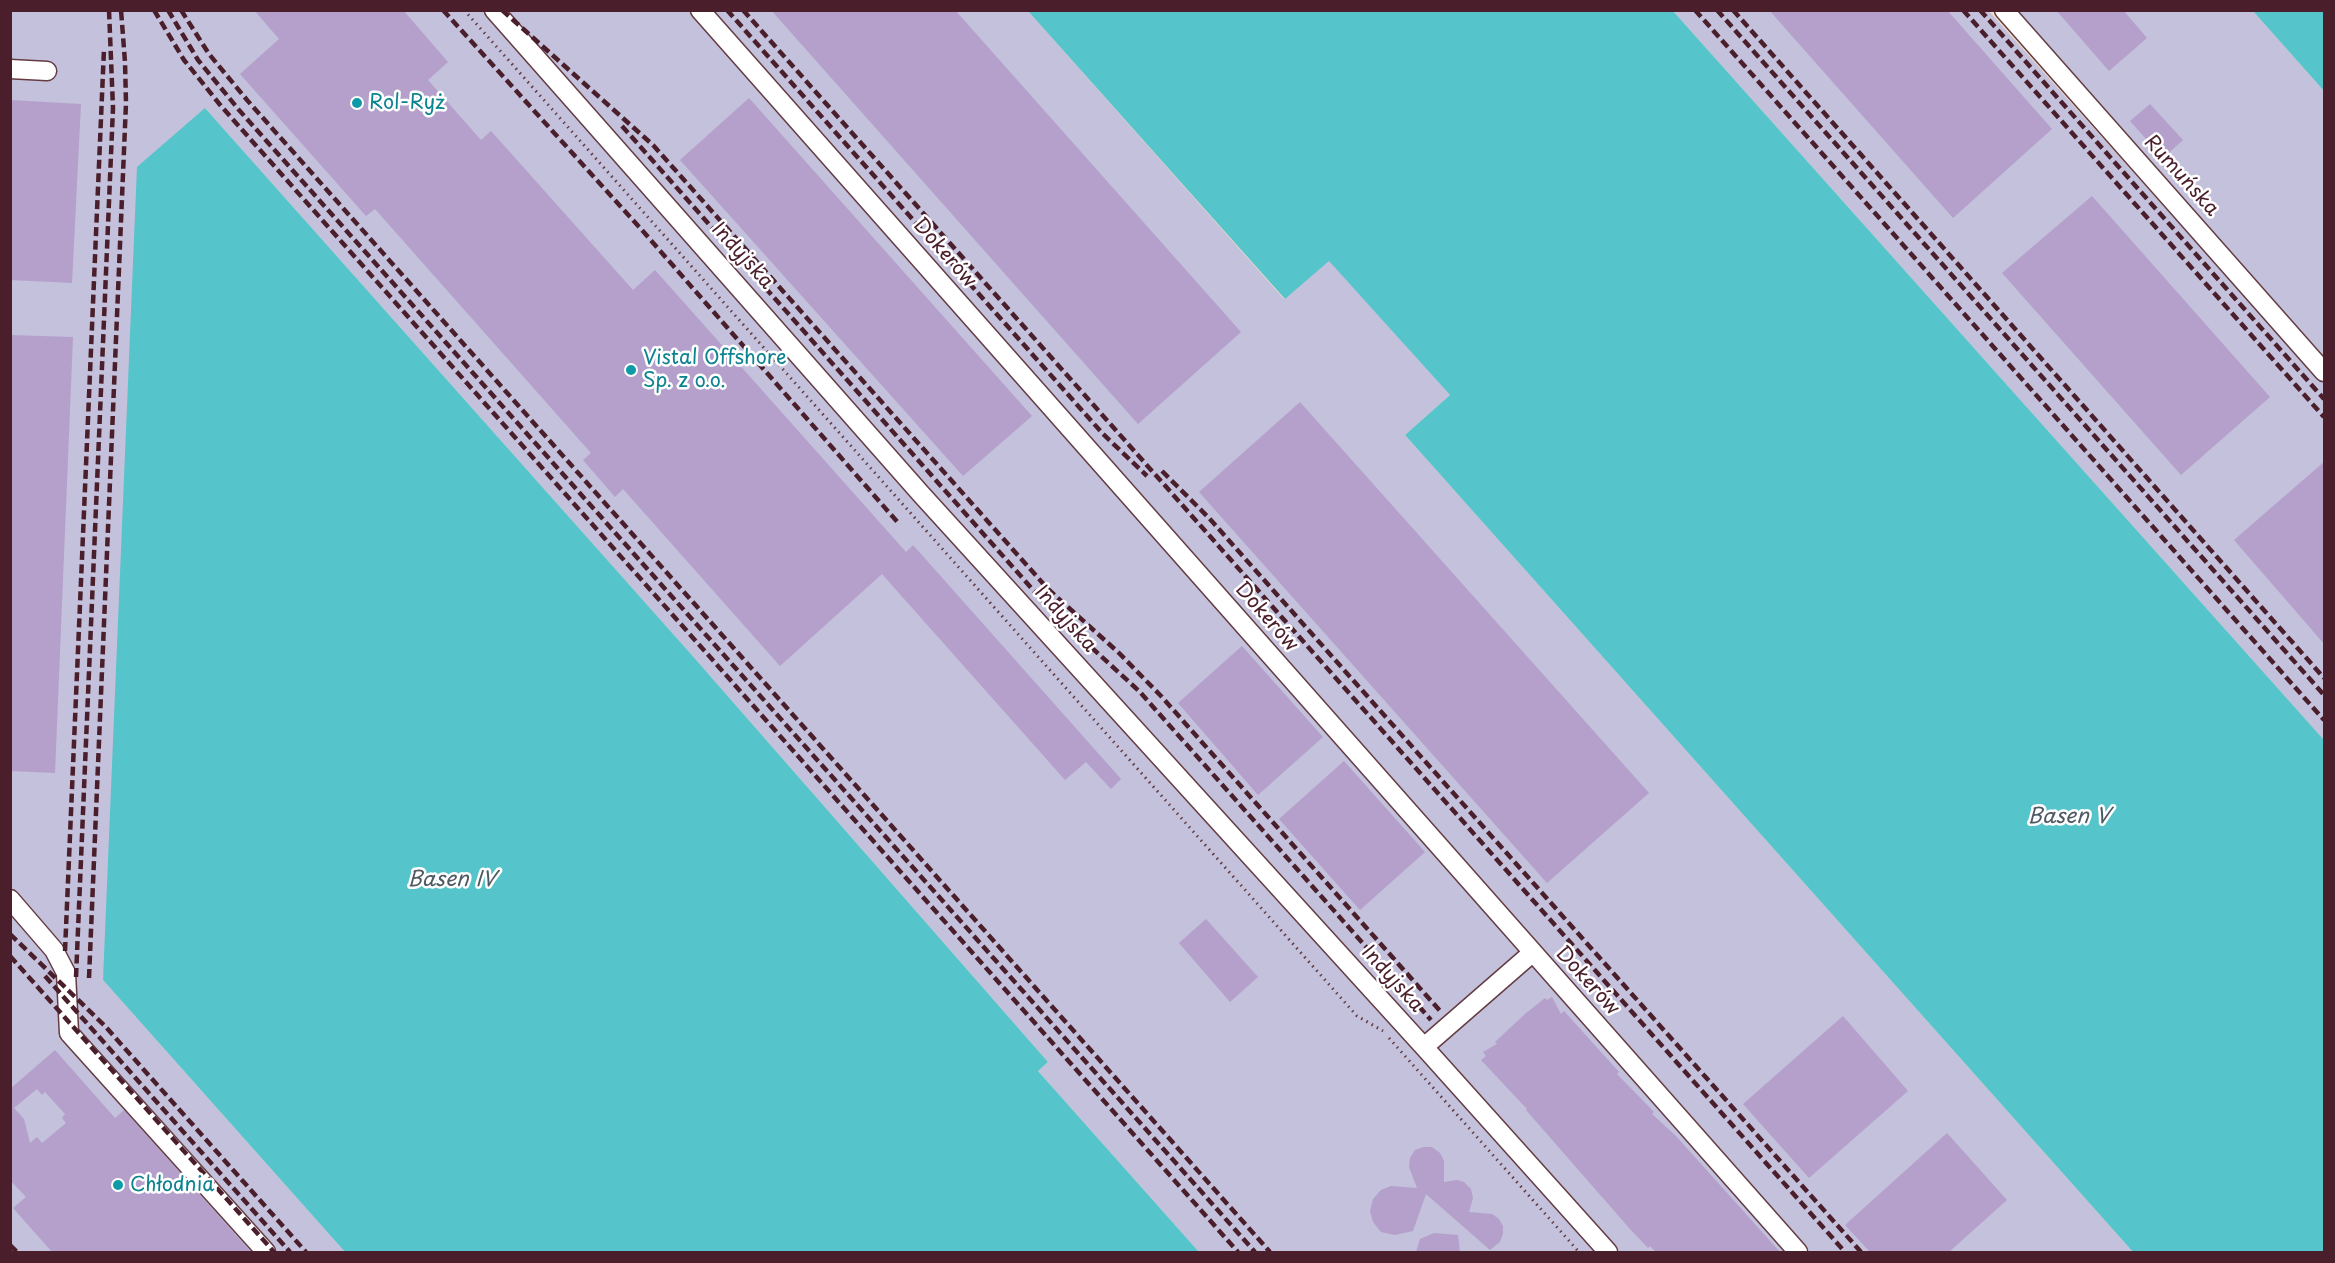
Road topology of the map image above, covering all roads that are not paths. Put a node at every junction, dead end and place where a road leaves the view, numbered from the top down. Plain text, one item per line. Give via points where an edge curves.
1 (494, 10) edge
2 (700, 10) edge
3 (2004, 10) edge
4 (10, 69) edge
5 (47, 71) dead end
6 (2325, 372) edge
7 (10, 899) edge
8 (1532, 953) junction
9 (1424, 1047) junction
10 (266, 1252) edge
11 (1608, 1252) edge
12 (1798, 1252) edge

1 - 9 street, Indyjska via 921,494
2 - 8 street, Dokerów
3 - 6 street, Rumuńska
4 - 5 street
7 - 10 street via 54,950 66,974 69,1033
8 - 9 street
8 - 12 street, Dokerów
9 - 11 street, Indyjska

